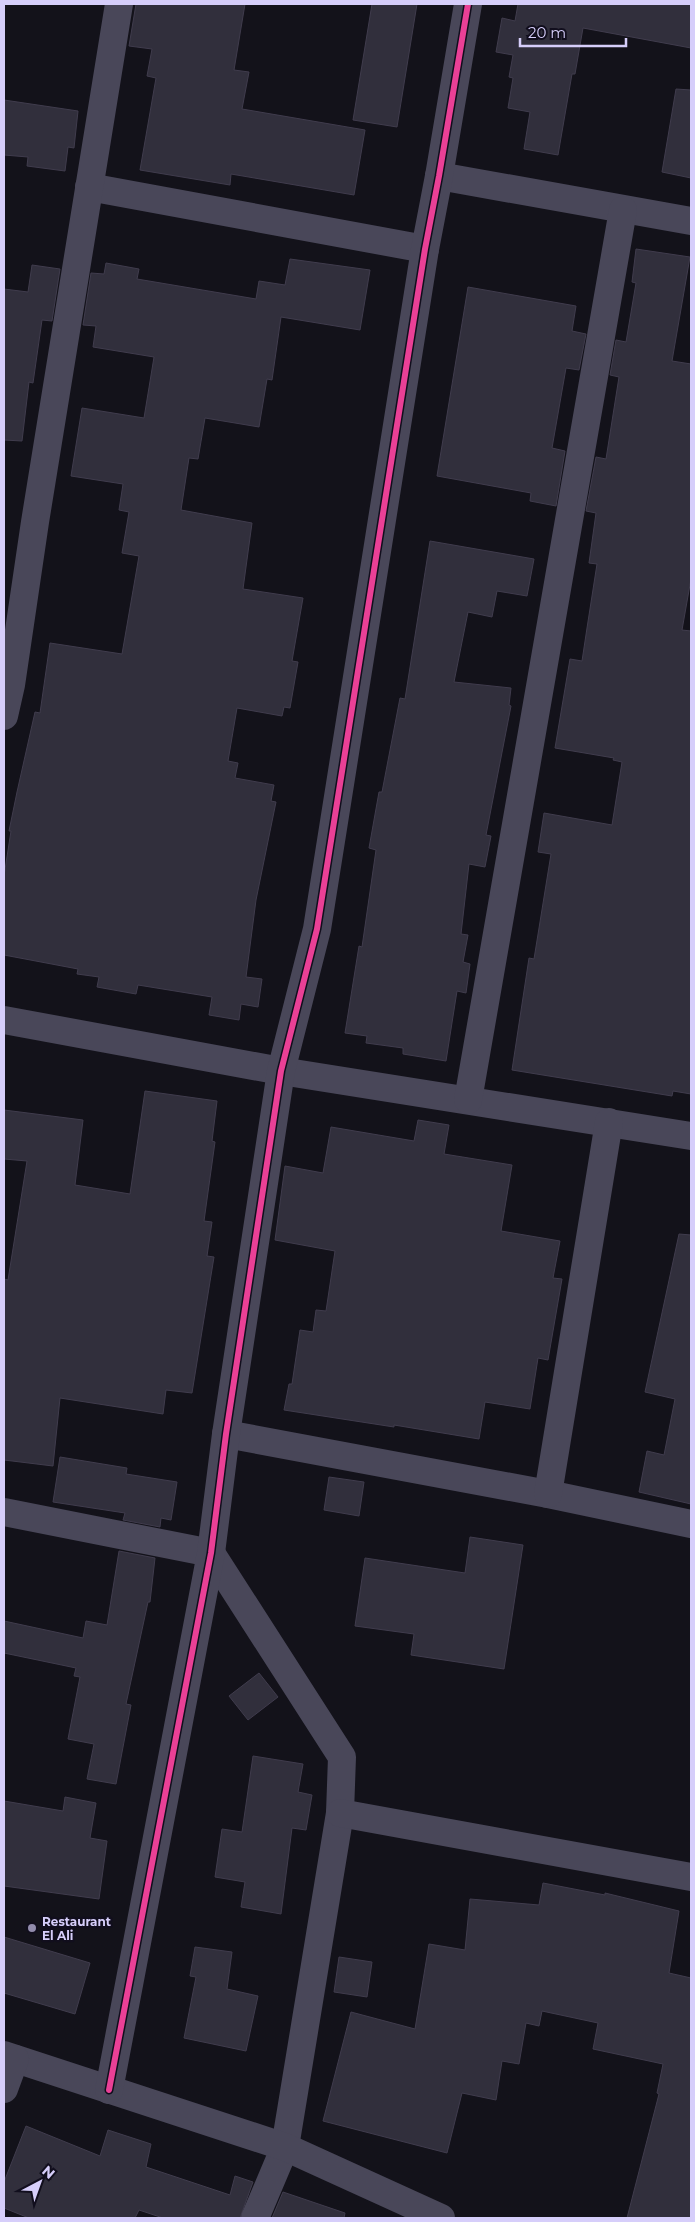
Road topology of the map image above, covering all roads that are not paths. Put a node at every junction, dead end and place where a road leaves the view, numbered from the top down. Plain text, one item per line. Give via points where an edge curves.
1 (119, 4) edge
2 (468, 4) edge
3 (439, 176) junction
4 (90, 187) junction
5 (623, 210) junction
6 (691, 221) edge
7 (425, 248) junction
8 (7, 684) edge
9 (4, 716) edge
10 (4, 1020) edge
11 (281, 1071) junction
12 (468, 1100) junction
13 (609, 1122) junction
14 (691, 1136) edge
15 (226, 1434) junction
16 (548, 1494) junction
17 (4, 1512) edge
18 (691, 1524) edge
19 (211, 1553) junction
20 (340, 1813) junction
21 (691, 1877) edge
22 (9, 2057) edge
23 (4, 2089) edge
24 (109, 2090) junction
25 (285, 2147) junction
26 (255, 2218) edge
27 (441, 2218) edge

1 - 4 street
2 - 3 street
3 - 5 street
3 - 7 street
4 - 7 street
4 - 8 street
5 - 6 street
5 - 12 street
7 - 11 street via 317,929
8 - 9 street
10 - 11 street
11 - 12 street
11 - 15 street
12 - 13 street
13 - 14 street
13 - 16 street
15 - 16 street
15 - 19 street
16 - 18 street
17 - 19 street
19 - 20 street via 342,1757
19 - 24 street
20 - 21 street
20 - 25 street
22 - 23 street
22 - 24 street
24 - 25 street
25 - 26 street
25 - 27 street

